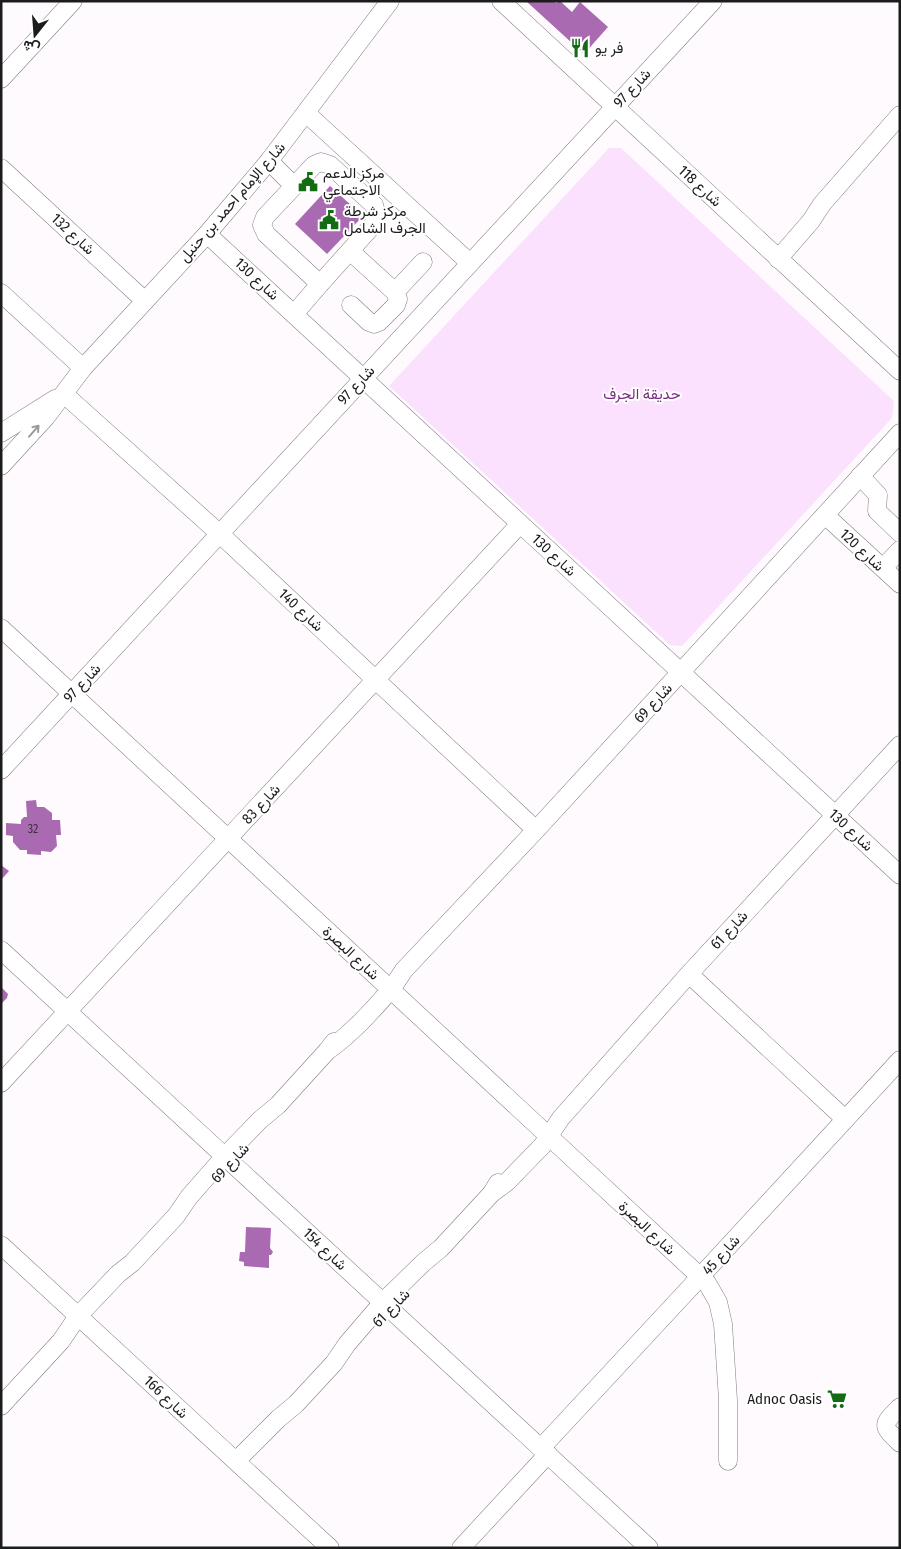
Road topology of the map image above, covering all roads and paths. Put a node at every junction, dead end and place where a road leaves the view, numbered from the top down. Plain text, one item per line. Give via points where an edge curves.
1 (73, 1) edge
2 (390, 1) edge
3 (501, 1) edge
4 (713, 1) edge
5 (1, 79) edge
6 (615, 107) junction
7 (306, 113) junction
8 (900, 115) edge
9 (270, 161) junction
10 (1, 168) edge
11 (294, 186) junction
12 (207, 234) junction
13 (350, 251) junction
14 (774, 255) junction
15 (423, 262) dead end
16 (470, 262) junction
17 (320, 284) junction
18 (395, 292) junction
19 (1, 293) edge
20 (145, 300) junction
21 (351, 305) dead end
22 (294, 314) junction
23 (83, 368) junction
24 (900, 371) edge
25 (363, 378) junction
26 (64, 394) junction
27 (1, 433) edge
28 (900, 433) edge
29 (1, 466) edge
30 (860, 476) junction
31 (825, 515) junction
32 (520, 524) junction
33 (900, 533) edge
34 (220, 534) junction
35 (900, 550) edge
36 (883, 568) junction
37 (900, 584) edge
38 (1, 628) edge
39 (681, 672) junction
40 (375, 680) junction
41 (72, 694) junction
42 (900, 745) edge
43 (1, 770) edge
44 (835, 815) junction
45 (536, 830) junction
46 (228, 839) junction
47 (900, 875) edge
48 (1, 950) edge
49 (689, 974) junction
50 (387, 987) junction
51 (68, 1011) junction
52 (900, 1060) edge
53 (1, 1083) edge
54 (845, 1119) junction
55 (546, 1134) junction
56 (228, 1159) junction
57 (1, 1245) edge
58 (700, 1277) junction
59 (387, 1306) junction
60 (82, 1319) junction
61 (1, 1406) edge
62 (900, 1407) edge
63 (900, 1443) edge
64 (545, 1451) junction
65 (728, 1461) dead end
66 (239, 1464) junction
67 (330, 1548) edge
68 (461, 1548) edge
69 (649, 1548) edge

1 - 5 street
2 - 7 street, شارع الإمام احمد بن حنبل
3 - 6 street, شارع 118
4 - 6 street, شارع 97
6 - 14 street, شارع 118
6 - 16 street, شارع 97
7 - 9 street, شارع الإمام احمد بن حنبل
7 - 16 street
8 - 14 street via 822,204 811,221
9 - 11 street
9 - 12 street, شارع الإمام احمد بن حنبل
10 - 20 street, شارع 132
11 - 13 street via 317,163 326,162 374,205 376,220
11 - 17 street via 265,217 263,230
12 - 20 street, شارع الإمام احمد بن حنبل
12 - 22 street, شارع 130
13 - 17 street
13 - 18 street
14 - 24 street, شارع 118
15 - 18 street
16 - 25 street, شارع 97
17 - 22 street
18 - 21 street via 396,305 377,323 369,322
19 - 23 street
20 - 23 street, شارع الإمام احمد بن حنبل
22 - 25 street, شارع 130
23 - 26 street, شارع الإمام احمد بن حنبل
25 - 32 street, شارع 130
25 - 34 street, شارع 97
26 - 27 street, شارع الإمام احمد بن حنبل
29 -> 26 street, شارع الإمام احمد بن حنبل
26 - 34 street, شارع 140
28 - 30 street, شارع 69
30 - 31 street, شارع 69
30 - 33 street via 878,495 877,512
31 - 36 street, شارع 120
31 - 39 street, شارع 69
32 - 39 street, شارع 130
32 - 40 street, شارع 83
34 - 40 street, شارع 140
34 - 41 street, شارع 97
35 - 36 street
36 - 37 street, شارع 120
38 - 41 street, شارع البصرة
39 - 44 street, شارع 130
39 - 45 street, شارع 69
40 - 45 street, شارع 140
40 - 46 street, شارع 83
41 - 43 street, شارع 97
41 - 46 street, شارع البصرة
42 - 44 street, شارع 61
44 - 47 street, شارع 130
44 - 49 street, شارع 61
45 - 50 street, شارع 69
46 - 50 street, شارع البصرة
46 - 51 street, شارع 83
48 - 51 street, شارع 154
49 - 54 street
49 - 55 street, شارع 61
50 - 55 street, شارع البصرة
50 - 56 street, شارع 69 via 344,1038 328,1050 278,1105 268,1121
51 - 53 street, شارع 83
51 - 56 street, شارع 154
52 - 54 street, شارع 45
54 - 58 street, شارع 45
55 - 58 street, شارع البصرة
55 - 59 street, شارع 61 via 507,1182 492,1193 442,1248 432,1264
56 - 59 street, شارع 154
56 - 60 street, شارع 69 via 191,1205 176,1216 132,1263 123,1278
57 - 60 street, شارع 166
58 - 64 street, شارع 45
58 - 65 street, شارع البصرة via 718,1302 724,1324
59 - 64 street, شارع 154
59 - 66 street, شارع 61 via 349,1351 296,1404 286,1420
60 - 61 street, شارع 69
60 - 66 street, شارع 166
62 - 63 street via 885,1424 886,1430
64 - 68 street, شارع 45
64 - 69 street, شارع 154
66 - 67 street, شارع 166

